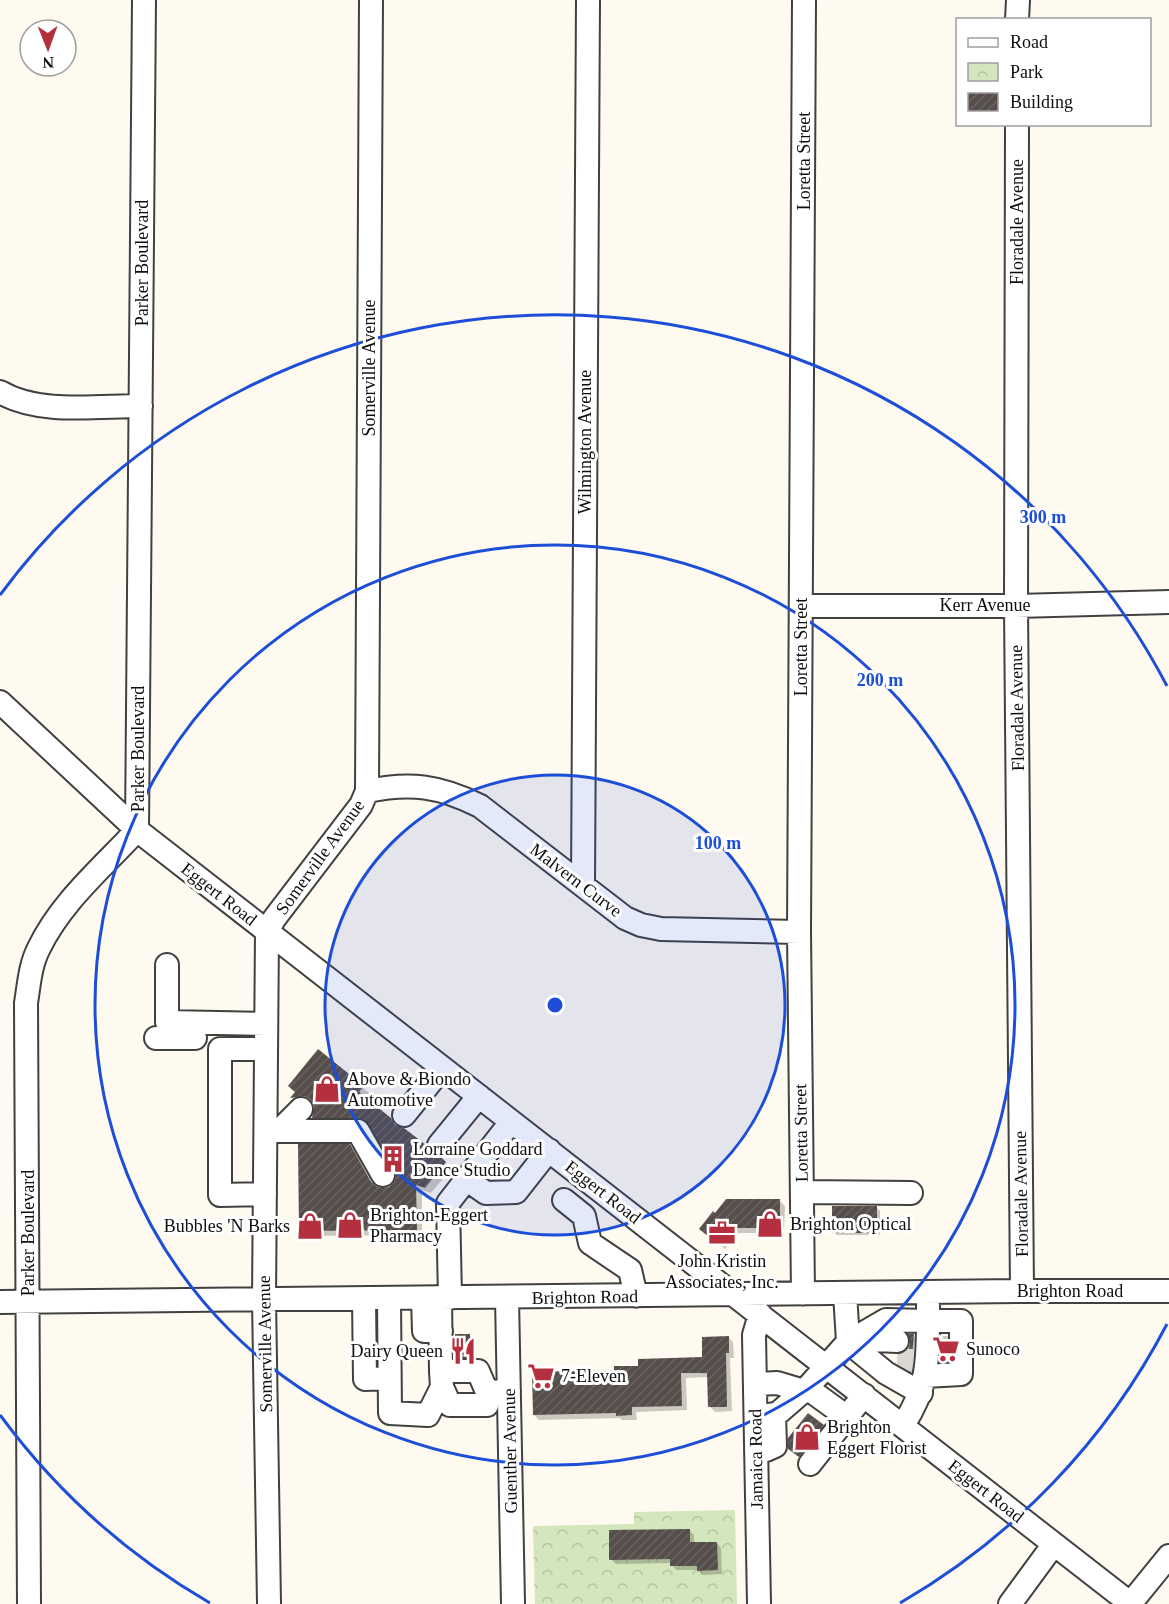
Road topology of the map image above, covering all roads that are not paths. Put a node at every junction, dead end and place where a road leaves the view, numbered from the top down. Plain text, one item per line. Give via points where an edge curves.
1 (144, 0) edge
2 (371, 0) edge
3 (588, 0) edge
4 (804, 0) edge
5 (1017, 0) edge
6 (1017, 18) edge
7 (1017, 126) edge
8 (0, 392) edge
9 (141, 405) junction
10 (1169, 602) edge
11 (801, 606) junction
12 (1016, 606) junction
13 (0, 702) edge
14 (367, 791) junction
15 (137, 830) junction
16 (583, 885) junction
17 (267, 932) junction
18 (799, 932) junction
19 (167, 965) dead end
20 (266, 1024) junction
21 (156, 1038) dead end
22 (220, 1049) junction
23 (266, 1049) junction
24 (442, 1068) junction
25 (479, 1096) junction
26 (301, 1109) dead end
27 (404, 1115) dead end
28 (512, 1122) junction
29 (272, 1131) junction
30 (439, 1144) dead end
31 (549, 1150) junction
32 (382, 1175) dead end
33 (466, 1179) junction
34 (802, 1192) junction
35 (603, 1193) junction
36 (911, 1193) dead end
37 (265, 1194) junction
38 (564, 1200) dead end
39 (584, 1216) junction
40 (1022, 1291) junction
41 (1169, 1291) edge
42 (928, 1292) junction
43 (846, 1293) junction
44 (803, 1294) junction
45 (735, 1295) junction
46 (636, 1296) junction
47 (438, 1298) junction
48 (507, 1298) junction
49 (364, 1299) junction
50 (389, 1299) junction
51 (264, 1300) junction
52 (0, 1302) edge
53 (28, 1302) junction
54 (760, 1314) junction
55 (852, 1340) junction
56 (917, 1355) junction
57 (871, 1360) junction
58 (828, 1366) junction
59 (390, 1378) junction
60 (442, 1379) junction
61 (755, 1384) junction
62 (806, 1390) junction
63 (498, 1391) junction
64 (864, 1395) junction
65 (765, 1415) junction
66 (847, 1417) junction
67 (903, 1425) junction
68 (810, 1464) dead end
69 (1054, 1544) junction
70 (1169, 1556) edge
71 (29, 1604) edge
72 (269, 1604) edge
73 (513, 1604) edge
74 (759, 1604) edge
75 (1010, 1604) edge
76 (1130, 1604) edge

1 - 9 street, Parker Boulevard
2 - 14 street, Somerville Avenue
3 - 16 street, Wilmington Avenue
4 - 11 street, Loretta Street
5 - 6 street
7 - 12 street, Floradale Avenue
8 - 9 street via 25,403 47,406
9 - 15 street, Parker Boulevard
10 - 12 street, Kerr Avenue
11 - 12 street, Kerr Avenue
11 - 18 street, Loretta Street
12 - 40 street, Floradale Avenue
13 - 15 street, Eggert Road
14 - 16 street, Malvern Curve via 413,785 459,795 480,806
14 - 17 street, Somerville Avenue via 361,805
15 - 17 street, Eggert Road
15 - 53 street, Parker Boulevard via 70,901 38,950 30,976 26,1003
16 - 18 street, Malvern Curve via 641,925 661,929
17 - 20 street, Somerville Avenue
17 - 24 street, Eggert Road
18 - 34 street, Loretta Street
19 - 20 street via 167,1022
20 - 23 street, Somerville Avenue
21 - 22 street via 213,1038
22 - 23 street
22 - 37 street via 220,1195
23 - 29 street, Somerville Avenue
24 - 25 street, Eggert Road
24 - 27 street
25 - 28 street, Eggert Road
25 - 30 street
26 - 29 street
28 - 31 street, Eggert Road
28 - 33 street
29 - 32 street via 358,1131
29 - 37 street, Somerville Avenue
31 - 33 street via 516,1192 486,1192
31 - 35 street, Eggert Road
33 - 47 street via 448,1203
34 - 36 street
34 - 44 street, Loretta Street
35 - 39 street
35 - 45 street, Eggert Road
37 - 51 street, Somerville Avenue
38 - 39 street
39 - 46 street via 590,1243 630,1270
40 - 41 street, Brighton Road
40 - 42 street, Brighton Road
42 - 43 street, Brighton Road
42 - 56 street
43 - 44 street, Brighton Road
43 - 55 street
44 - 45 street, Brighton Road
45 - 46 street, Brighton Road
45 - 54 street, Eggert Road
46 - 48 street, Brighton Road
47 - 48 street, Brighton Road
47 - 50 street, Brighton Road
47 - 60 street
48 - 63 street, Guenther Avenue
49 - 50 street, Brighton Road
49 - 51 street, Brighton Road
49 - 59 street via 365,1379
50 - 59 street
51 - 53 street, Brighton Road
51 - 72 street, Somerville Avenue
52 - 53 street, Brighton Road
53 - 71 street, Parker Boulevard
54 - 58 street, Eggert Road
54 - 61 street, Jamaica Road via 754,1335
55 - 56 street
55 - 56 street via 886,1320
55 - 57 street
55 - 58 street
56 - 57 street
56 - 57 street via 886,1373
56 - 67 street via 915,1407
58 - 62 street
58 - 64 street, Eggert Road
59 - 60 street via 390,1413 428,1415
60 - 63 street via 478,1371
60 - 63 street via 450,1405 488,1405
61 - 62 street via 777,1383
61 - 65 street, Jamaica Road
62 - 65 street
62 - 66 street
63 - 73 street, Guenther Avenue
64 - 66 street
64 - 67 street, Eggert Road
65 - 74 street, Jamaica Road via 756,1450
66 - 68 street
67 - 69 street, Eggert Road
69 - 75 street
69 - 76 street, Eggert Road
70 - 76 street

